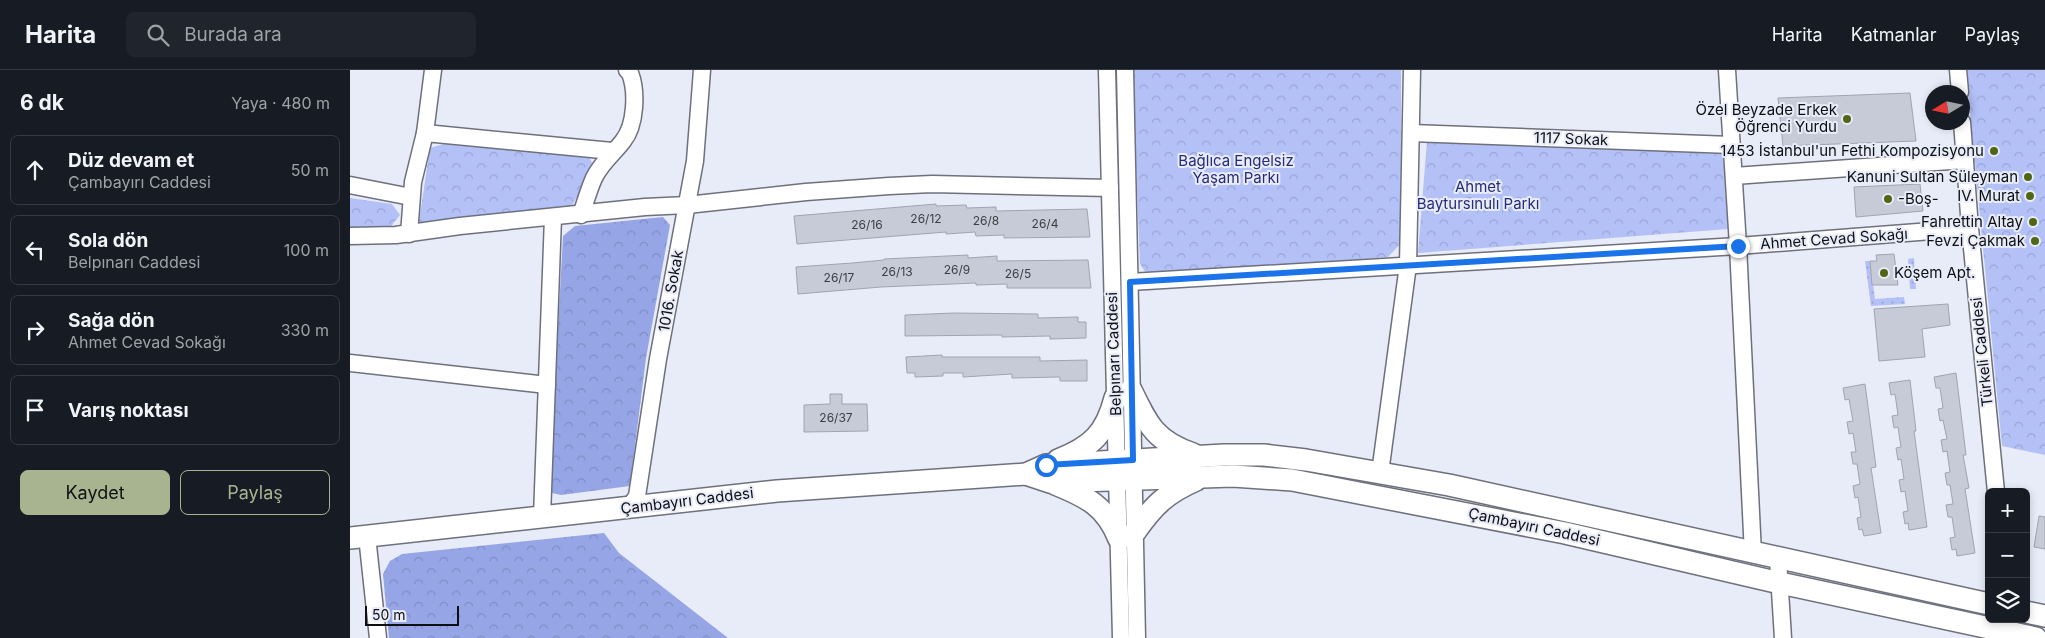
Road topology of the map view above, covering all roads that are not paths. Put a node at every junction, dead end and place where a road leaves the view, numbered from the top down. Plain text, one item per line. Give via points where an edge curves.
1 (433, 70) edge
2 (627, 70) edge
3 (702, 70) edge
4 (1107, 70) edge
5 (1125, 70) edge
6 (1412, 70) edge
7 (1726, 70) edge
8 (1958, 70) edge
9 (1959, 85) edge
10 (1963, 130) edge
11 (1411, 132) junction
12 (424, 133) junction
13 (1732, 144) junction
14 (612, 151) junction
15 (1965, 160) junction
16 (1734, 176) junction
17 (350, 185) edge
18 (1110, 188) junction
19 (411, 197) junction
20 (687, 205) junction
21 (581, 215) junction
22 (553, 217) junction
23 (1970, 228) junction
24 (409, 234) junction
25 (350, 236) edge
26 (1738, 246) junction
27 (1408, 265) junction
28 (1130, 282) junction
29 (350, 363) edge
30 (547, 385) junction
31 (1123, 394) junction
32 (1202, 467) junction
33 (1125, 470) junction
34 (1380, 473) junction
35 (1048, 474) junction
36 (1996, 488) edge
37 (629, 508) junction
38 (542, 517) junction
39 (1127, 536) junction
40 (358, 537) edge
41 (1753, 554) junction
42 (1778, 559) junction
43 (1780, 584) junction
44 (1985, 603) edge
45 (2030, 613) edge
46 (2045, 616) edge
47 (378, 638) edge
48 (1121, 638) edge
49 (1137, 638) edge
50 (1783, 638) edge
51 (2036, 638) edge

1 - 12 street
2 - 14 street via 633,81 634,93 630,129 624,141
3 - 20 street, 1016. Sokak via 695,162
4 - 18 street, Belpınarı Caddesi
5 - 28 street, Belpınarı Caddesi
6 - 11 street
7 - 13 street
8 - 9 street
10 - 15 street, Türkeli Caddesi
11 - 13 street, 1117 Sokak
11 - 27 street
12 - 14 street
12 - 19 street
13 - 16 street
14 - 21 street via 595,177
15 - 16 street
15 - 23 street, Türkeli Caddesi
16 - 26 street
17 - 19 street
18 - 20 street via 932,184 806,192
18 - 31 street, Belpınarı Caddesi
19 - 24 street
20 - 21 street
20 - 37 street, 1016. Sokak via 637,496
21 - 22 street
22 - 24 street
22 - 30 street
23 - 26 street, Ahmet Cevad Sokağı
23 - 36 street, Türkeli Caddesi
24 - 25 street
26 - 27 street, Ahmet Cevad Sokağı
26 - 41 street
27 - 28 street, Ahmet Cevad Sokağı
27 - 34 street
28 - 31 street, Belpınarı Caddesi
29 - 30 street
30 - 38 street
31 - 32 main road via 1154,431
31 - 33 street, Belpınarı Caddesi
31 - 35 main road via 1100,435
32 - 33 main road, Çambayırı Caddesi
32 - 34 main road, Çambayırı Caddesi via 1264,455
32 - 39 main road via 1166,495
32 - 43 main road, Çambayırı Caddesi via 1314,484 1565,533
33 - 35 main road, Çambayırı Caddesi
33 - 39 street, Belpınarı Caddesi
34 - 41 main road, Çambayırı Caddesi
35 - 37 main road, Çambayırı Caddesi via 778,491
35 - 39 main road via 1095,504
37 - 38 main road, Çambayırı Caddesi
38 - 40 main road, Çambayırı Caddesi
39 - 48 street, Belpınarı Caddesi
39 - 49 street, Belpınarı Caddesi
40 - 47 street
41 - 42 main road, Çambayırı Caddesi
42 - 43 street
42 - 44 main road, Çambayırı Caddesi
43 - 50 street
43 - 51 main road, Çambayırı Caddesi
45 - 46 main road

